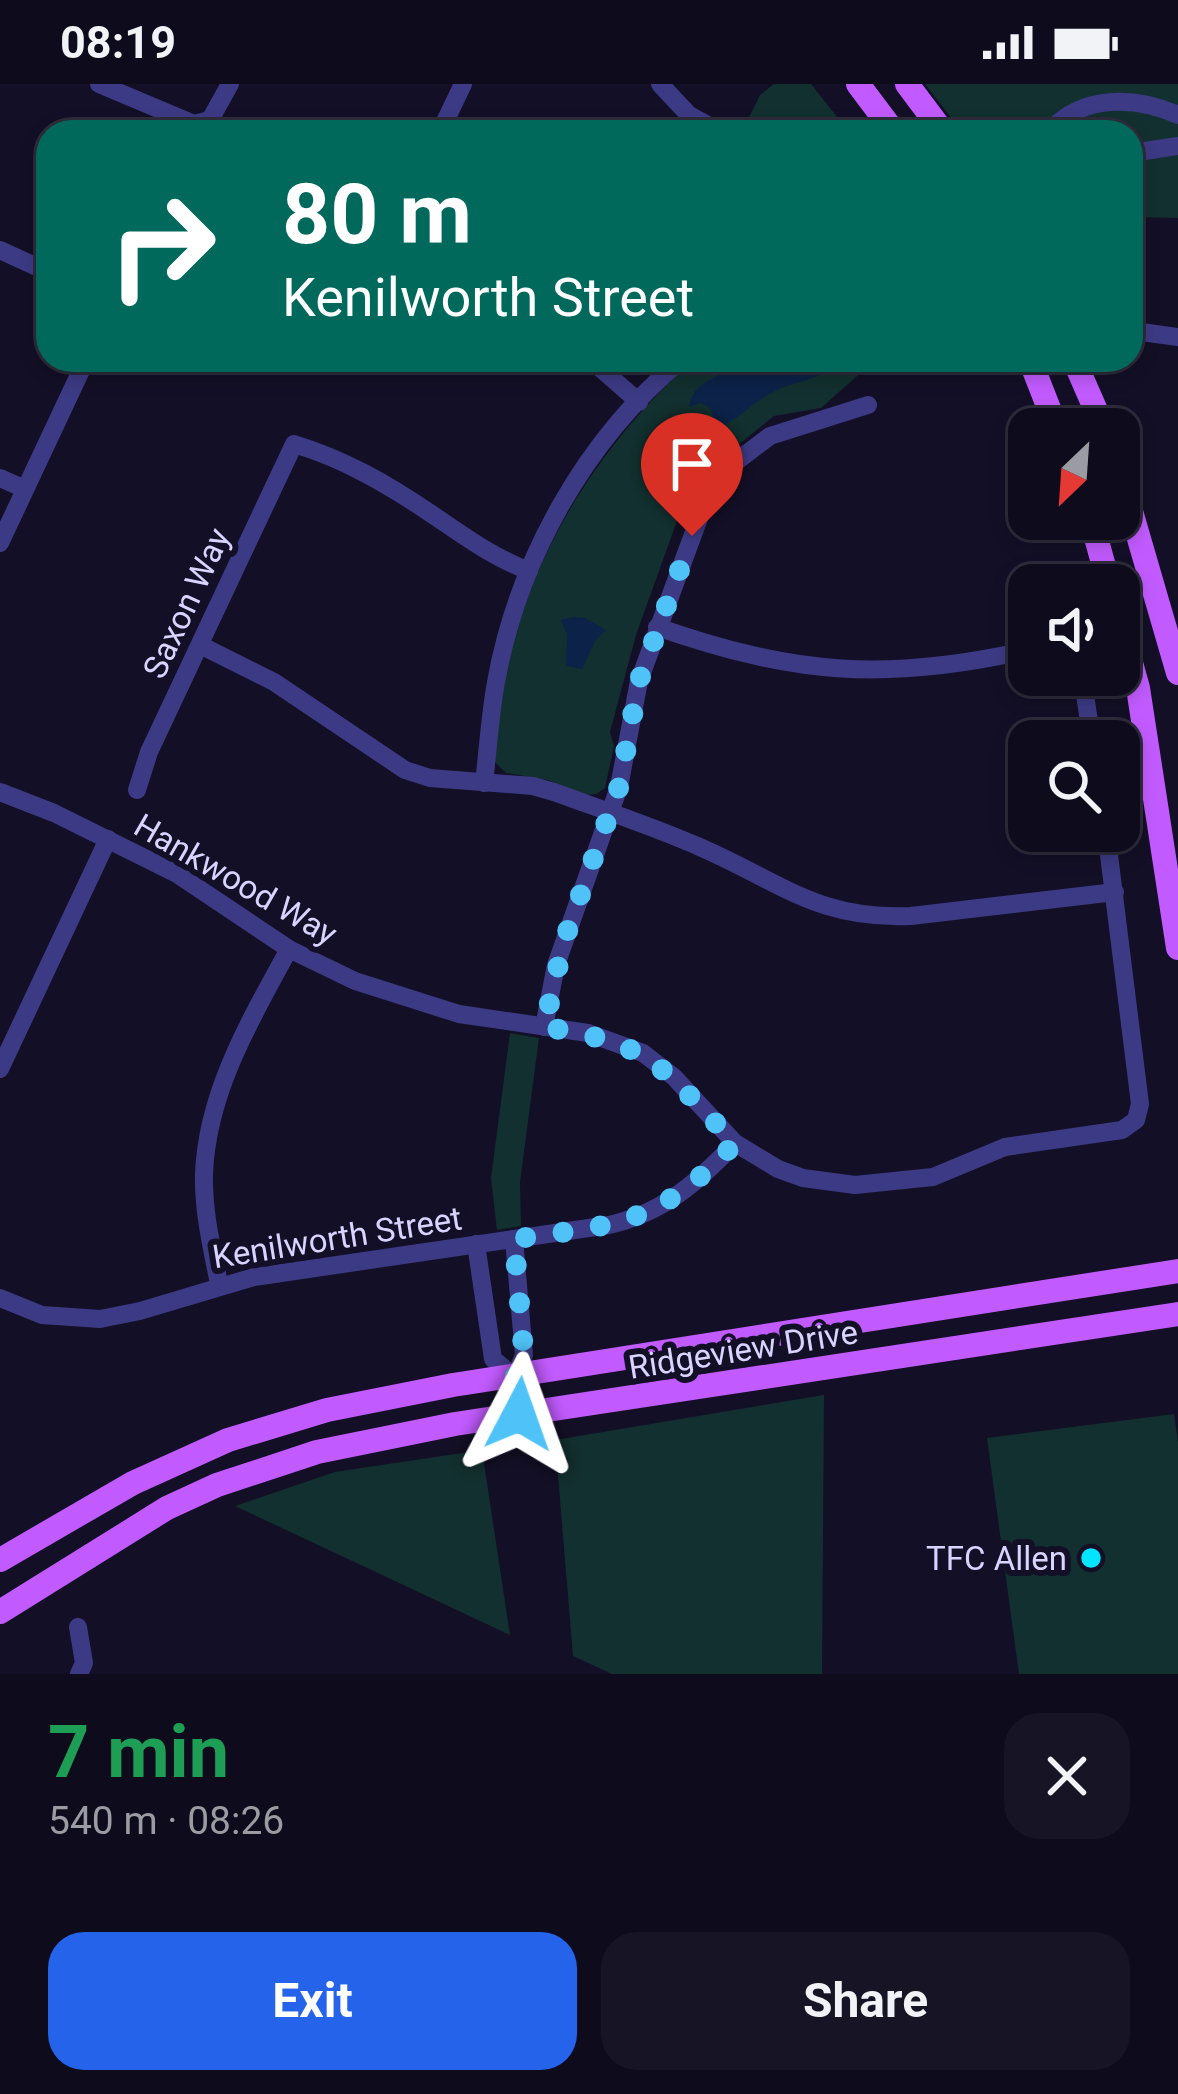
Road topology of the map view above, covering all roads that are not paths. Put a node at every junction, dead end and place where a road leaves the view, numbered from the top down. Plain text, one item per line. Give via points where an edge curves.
1 (99, 84) edge
2 (230, 84) edge
3 (463, 84) edge
4 (660, 84) edge
5 (858, 84) edge
6 (907, 84) edge
7 (1178, 115) edge
8 (178, 120) edge
9 (207, 120) edge
10 (446, 120) edge
11 (699, 120) edge
12 (885, 120) edge
13 (934, 120) edge
14 (1065, 120) edge
15 (1178, 146) edge
16 (1143, 151) edge
17 (0, 250) edge
18 (36, 266) edge
19 (1143, 332) edge
20 (1178, 337) edge
21 (80, 372) edge
22 (604, 372) edge
23 (669, 372) edge
24 (1035, 372) edge
25 (1079, 372) edge
26 (638, 402) junction
27 (868, 405) dead end
28 (1049, 408) edge
29 (1095, 408) edge
30 (0, 478) edge
31 (25, 489) junction
32 (1139, 540) edge
33 (0, 543) edge
34 (529, 571) junction
35 (657, 627) junction
36 (200, 645) junction
37 (1008, 654) edge
38 (1178, 673) edge
39 (1139, 696) edge
40 (484, 783) junction
41 (137, 790) dead end
42 (0, 792) edge
43 (610, 814) junction
44 (108, 839) junction
45 (1109, 852) edge
46 (1115, 892) junction
47 (1178, 948) edge
48 (289, 949) junction
49 (544, 1027) junction
50 (0, 1069) edge
51 (735, 1143) junction
52 (514, 1239) junction
53 (476, 1244) junction
54 (1178, 1271) edge
55 (219, 1285) junction
56 (0, 1298) edge
57 (1178, 1314) edge
58 (515, 1377) junction
59 (519, 1414) junction
60 (0, 1561) edge
61 (0, 1612) edge
62 (78, 1628) dead end
63 (79, 1674) edge

1 - 8 street
2 - 9 street
3 - 10 street
4 - 11 street
5 - 12 main road
6 - 13 main road
7 - 14 street via 1111,101
15 - 16 street
17 - 18 street
19 - 20 street
21 - 31 street
22 - 26 street
23 - 26 street
24 - 28 main road
25 - 29 main road
26 - 34 street via 576,482
27 - 35 street via 770,436 733,464 704,502
30 - 31 street
31 - 33 street
32 - 38 main road
34 - 36 street, Saxon Way via 370,476 294,444
34 - 40 street via 496,679
35 - 37 street via 762,660 846,672
35 - 43 street
36 - 40 street via 274,682 405,770
36 - 41 street, Saxon Way
39 - 47 main road
40 - 43 street via 533,786
42 - 44 street, Hankwood Way
43 - 46 street via 722,857 808,902 853,914 911,916
43 - 49 street via 564,941
44 - 48 street, Hankwood Way via 178,874
44 - 50 street
45 - 46 street
46 - 51 street, Hankwood Way via 1140,1104 1130,1126 1005,1147 934,1177 855,1185 803,1178
48 - 49 street, Hankwood Way via 405,999
48 - 55 street via 212,1116 205,1198
49 - 51 street, Hankwood Way via 643,1053
51 - 52 street, Kenilworth Street via 654,1211
52 - 53 street, Kenilworth Street
52 - 58 street via 524,1355
53 - 55 street, Kenilworth Street
53 - 58 street via 493,1359
54 - 58 main road, Ridgeview Drive
55 - 56 street, Kenilworth Street via 100,1319 42,1315
57 - 59 main road, Ridgeview Drive
58 - 59 main road
58 - 60 main road, Ridgeview Drive via 327,1410 228,1441 134,1483
59 - 61 main road, Ridgeview Drive via 369,1439 217,1485
62 - 63 street

